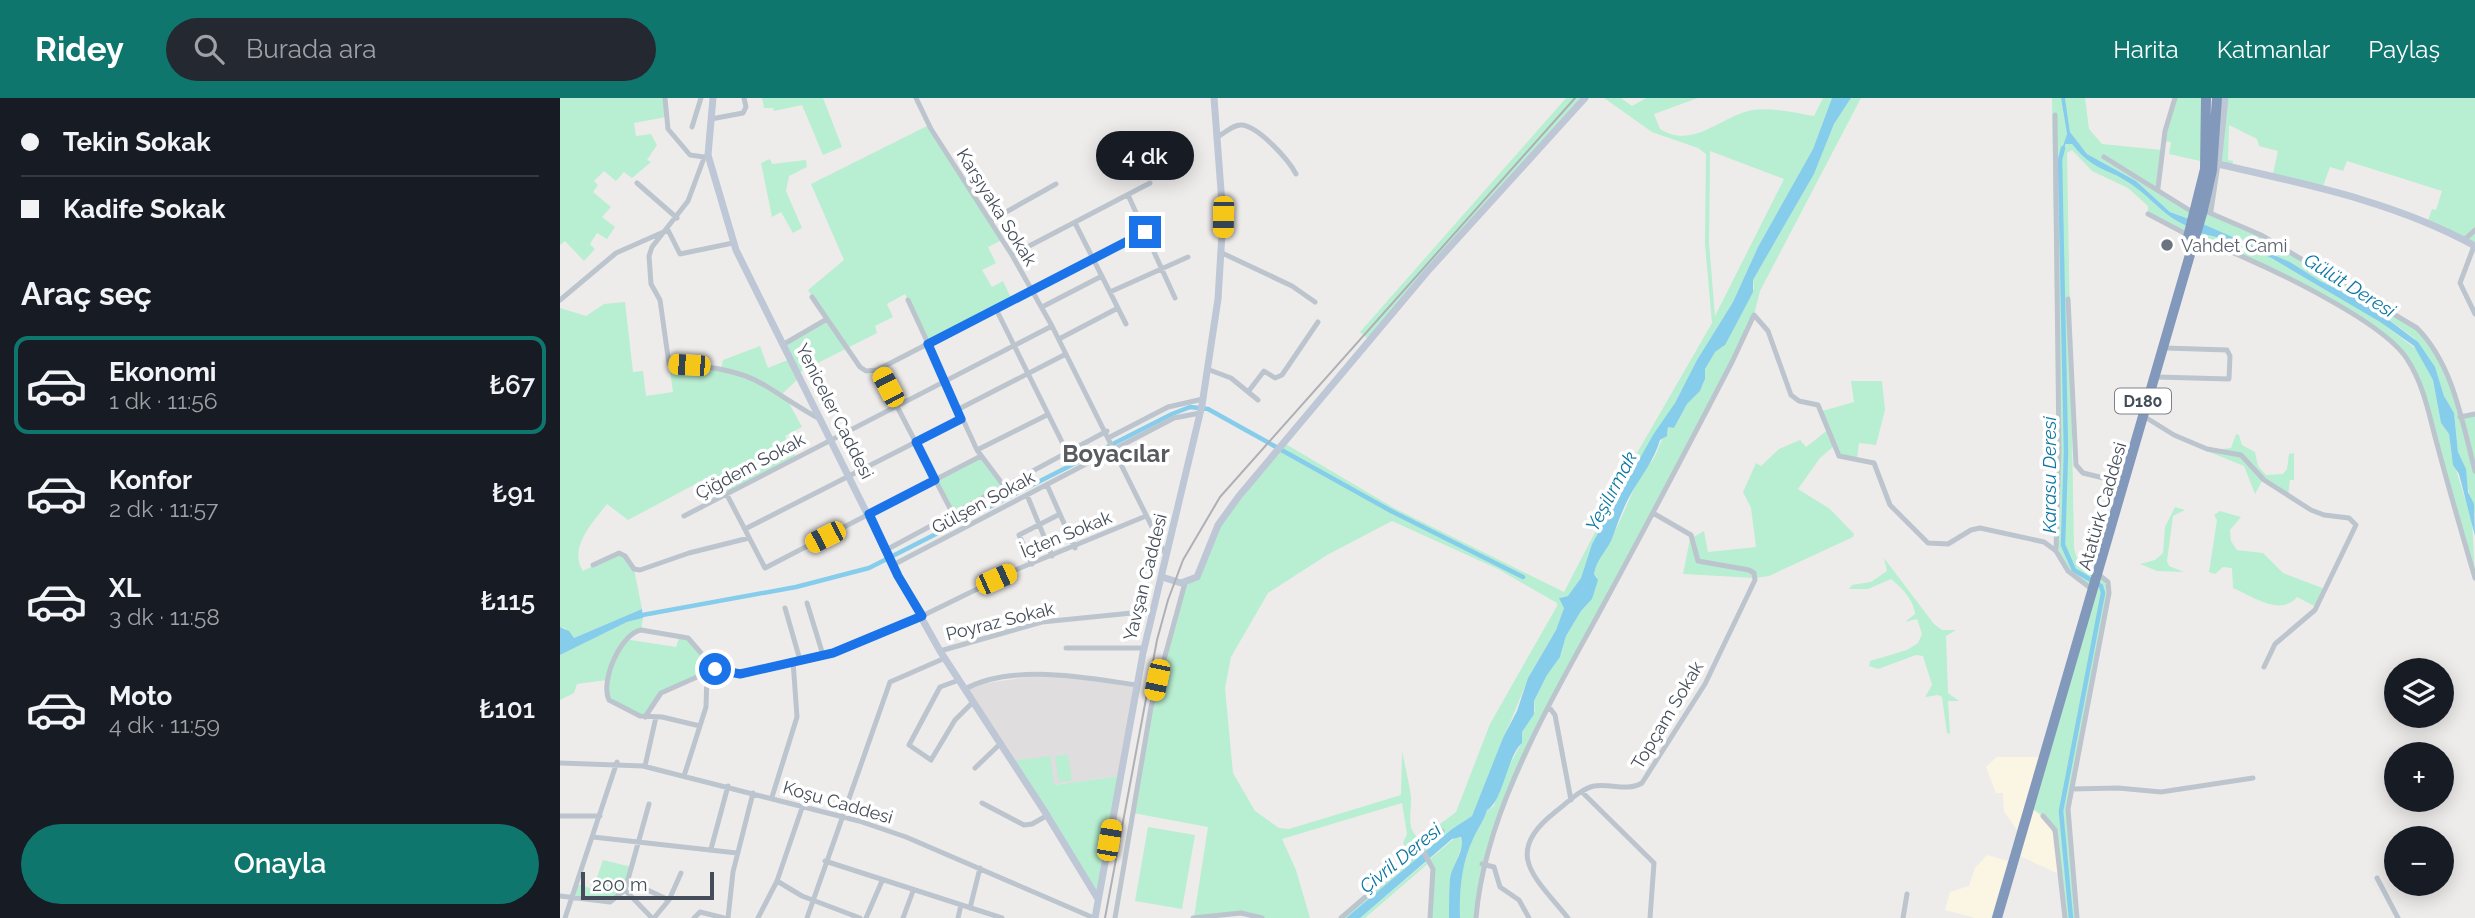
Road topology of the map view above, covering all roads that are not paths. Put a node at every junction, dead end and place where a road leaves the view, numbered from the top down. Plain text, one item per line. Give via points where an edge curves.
1 (665, 98) edge
2 (701, 98) edge
3 (713, 98) edge
4 (744, 98) edge
5 (916, 98) edge
6 (1214, 98) edge
7 (1585, 98) edge
8 (2175, 98) edge
9 (2206, 98) edge
10 (2217, 98) edge
11 (2225, 98) edge
12 (2055, 115) dead end
13 (711, 119) junction
14 (692, 127) dead end
15 (1217, 137) junction
16 (706, 156) junction
17 (2104, 157) dead end
18 (2218, 164) junction
19 (1296, 174) dead end
20 (637, 183) dead end
21 (1150, 183) dead end
22 (1056, 184) dead end
23 (2158, 188) junction
24 (1128, 195) junction
25 (2148, 214) dead end
26 (2201, 214) junction
27 (677, 218) junction
28 (990, 221) junction
29 (1075, 223) junction
30 (668, 230) junction
31 (2475, 230) edge
32 (1145, 232) junction
33 (2193, 234) junction
34 (2465, 240) junction
35 (733, 243) junction
36 (2474, 246) edge
37 (1222, 253) junction
38 (1012, 255) junction
39 (1188, 257) dead end
40 (1093, 259) junction
41 (1161, 268) junction
42 (1102, 276) junction
43 (1032, 290) junction
44 (1110, 292) junction
45 (812, 297) dead end
46 (1175, 298) dead end
47 (2068, 299) dead end
48 (560, 300) edge
49 (908, 300) dead end
50 (1315, 302) dead end
51 (1042, 307) junction
52 (1118, 308) junction
53 (996, 309) junction
54 (2475, 314) edge
55 (827, 319) junction
56 (1318, 322) dead end
57 (1126, 324) dead end
58 (1052, 326) junction
59 (1059, 339) junction
60 (783, 344) junction
61 (928, 344) junction
62 (1013, 346) junction
63 (2165, 348) junction
64 (1066, 354) junction
65 (1207, 369) junction
66 (878, 370) junction
67 (1027, 374) junction
68 (2157, 377) junction
69 (944, 381) junction
70 (1248, 392) junction
71 (1258, 400) dead end
72 (897, 405) junction
73 (1202, 407) junction
74 (957, 410) junction
75 (2475, 414) edge
76 (1047, 415) junction
77 (2145, 417) junction
78 (2460, 417) junction
79 (821, 419) junction
80 (961, 419) junction
81 (1107, 430) junction
82 (831, 439) junction
83 (916, 442) junction
84 (1113, 443) junction
85 (977, 450) junction
86 (1067, 452) junction
87 (981, 456) junction
88 (2475, 471) edge
89 (850, 475) junction
90 (935, 480) junction
91 (2120, 482) junction
92 (1047, 485) junction
93 (1004, 486) junction
94 (726, 493) junction
95 (1027, 495) junction
96 (1653, 513) junction
97 (869, 514) junction
98 (953, 514) junction
99 (1060, 514) junction
100 (684, 516) dead end
101 (1146, 516) junction
102 (1039, 525) junction
103 (745, 529) junction
104 (749, 537) junction
105 (1075, 548) junction
106 (2056, 551) junction
107 (1052, 556) junction
108 (1167, 557) junction
109 (889, 558) junction
110 (1032, 564) junction
111 (593, 565) dead end
112 (2096, 572) junction
113 (1162, 577) junction
114 (2475, 578) edge
115 (1185, 583) junction
116 (2091, 589) junction
117 (807, 603) dead end
118 (785, 608) dead end
119 (1152, 611) junction
120 (922, 616) junction
121 (1144, 648) junction
122 (1066, 649) dead end
123 (940, 650) junction
124 (823, 655) junction
125 (945, 658) junction
126 (797, 660) junction
127 (2264, 667) dead end
128 (715, 669) junction
129 (707, 673) junction
130 (959, 680) junction
131 (1137, 685) junction
132 (965, 689) junction
133 (973, 702) junction
134 (1549, 707) junction
135 (645, 717) junction
136 (656, 717) junction
137 (700, 726) junction
138 (1002, 743) junction
139 (617, 762) junction
140 (560, 763) edge
141 (645, 766) junction
142 (975, 768) dead end
143 (684, 776) junction
144 (2253, 778) dead end
145 (728, 786) junction
146 (2072, 789) junction
147 (1582, 792) junction
148 (753, 793) junction
149 (772, 797) junction
150 (1571, 800) junction
151 (982, 803) dead end
152 (649, 804) dead end
153 (803, 805) junction
154 (1048, 815) junction
155 (560, 816) edge
156 (600, 816) junction
157 (840, 816) junction
158 (2043, 816) dead end
159 (1442, 831) dead end
160 (593, 837) junction
161 (640, 841) junction
162 (711, 849) junction
163 (1423, 851) junction
164 (737, 853) junction
165 (825, 861) junction
166 (1482, 864) junction
167 (980, 868) junction
168 (681, 873) dead end
169 (2377, 878) dead end
170 (628, 881) junction
171 (777, 881) junction
172 (882, 881) junction
173 (625, 890) junction
174 (914, 891) junction
175 (1907, 894) dead end
176 (560, 896) edge
177 (1098, 899) junction
178 (572, 900) junction
179 (669, 900) junction
180 (812, 900) junction
181 (961, 905) junction
182 (970, 908) junction
183 (1218, 916) edge
184 (565, 918) edge
185 (653, 918) edge
186 (694, 918) edge
187 (726, 918) edge
188 (758, 918) edge
189 (807, 918) edge
190 (860, 918) edge
191 (866, 918) edge
192 (903, 918) edge
193 (958, 918) edge
194 (1002, 918) edge
195 (1094, 918) edge
196 (1115, 918) edge
197 (1193, 918) edge
198 (1262, 918) edge
199 (1341, 918) edge
200 (1430, 918) edge
201 (1476, 918) edge
202 (1529, 918) edge
203 (1568, 918) edge
204 (1650, 918) edge
205 (1903, 918) edge
206 (1991, 918) edge
207 (1997, 918) edge
208 (2065, 918) edge
209 (2077, 918) edge
210 (2398, 918) edge

1 - 16 street via 670,133 690,155
2 - 14 street
3 - 13 street, Yeniceler Caddesi
4 - 13 street via 743,113
5 - 28 street, Karşıyaka Sokak
6 - 15 street, Yavşan Caddesi
7 - 115 street via 1419,282 1228,509 1202,571
8 - 23 street via 2163,141
9 - 26 highway, Atatürk Caddesi / D180
10 - 26 highway, Atatürk Caddesi / D180 via 2211,170
11 - 18 street
12 - 106 street
13 - 16 street, Yeniceler Caddesi
15 - 19 street via 1238,125 1249,128 1280,152
15 - 37 street, Yavşan Caddesi
16 - 27 street
16 - 35 street, Yeniceler Caddesi
17 - 23 street
18 - 26 street
18 - 34 street via 2364,201
20 - 27 street
21 - 24 street
22 - 28 street
23 - 26 street
24 - 29 street
24 - 32 street
25 - 33 street
26 - 33 highway, Atatürk Caddesi / D180
26 - 78 street via 2291,252 2417,328 2440,359
27 - 30 street
28 - 38 street, Karşıyaka Sokak
29 - 38 street
29 - 40 street
30 - 35 street via 680,254
30 - 48 street via 616,253
30 - 79 street via 652,247 649,262 669,364 741,375
31 - 34 street
32 - 40 street
32 - 41 street
33 - 63 highway, Atatürk Caddesi / D180
33 - 91 highway, Atatürk Caddesi / D180
33 - 114 street via 2318,295 2375,329 2404,353 2422,388
34 - 36 street
35 - 60 street, Yeniceler Caddesi
36 - 54 street via 2460,283
37 - 50 street
37 - 65 street, Yavşan Caddesi
38 - 43 street, Karşıyaka Sokak
39 - 41 street
40 - 42 street
40 - 43 street
41 - 44 street
41 - 46 street
42 - 44 street
42 - 51 street
43 - 51 street, Karşıyaka Sokak
43 - 53 street
44 - 52 street
45 - 55 street
47 - 91 street via 2076,465 2083,473
49 - 61 street
51 - 58 street, Karşıyaka Sokak
52 - 57 street
52 - 59 street
53 - 61 street
53 - 62 street
55 - 60 street
55 - 66 street via 860,367
56 - 70 street via 1282,376 1275,378 1264,371
58 - 59 street, Karşıyaka Sokak
58 - 62 street, Çiğdem Sokak
59 - 64 street, Karşıyaka Sokak
60 - 79 street, Yeniceler Caddesi
61 - 66 street
61 - 69 street
62 - 67 street
62 - 69 street, Çiğdem Sokak
63 - 68 highway, Atatürk Caddesi / D180
63 - 68 street via 2225,349 2230,356 2229,379
64 - 67 street
64 - 81 street, Karşıyaka Sokak
65 - 70 street via 1231,378
65 - 73 street, Yavşan Caddesi
66 - 72 street
67 - 74 street
67 - 76 street
68 - 77 highway, Atatürk Caddesi / D180
69 - 72 street, Çiğdem Sokak
69 - 74 street
70 - 71 street
72 - 82 street, Çiğdem Sokak
72 - 83 street
73 - 84 street, Gülşen Sokak
73 - 84 street via 1168,407
73 - 108 street, Yavşan Caddesi
74 - 80 street
75 - 78 street
76 - 85 street
76 - 86 street
77 - 112 highway, Atatürk Caddesi / D180
77 - 127 street via 2197,445 2241,455 2264,480 2311,510 2349,518 2356,525 2315,610 2275,644
78 - 88 street
79 - 82 street, Yeniceler Caddesi
80 - 83 street
80 - 85 street
81 - 84 street, Karşıyaka Sokak
81 - 86 street
82 - 89 street, Yeniceler Caddesi
82 - 94 street, Çiğdem Sokak
83 - 89 street
83 - 90 street
84 - 92 street, Gülşen Sokak
84 - 101 street, Karşıyaka Sokak
85 - 87 street
86 - 93 street
87 - 90 street
87 - 93 street
89 - 97 street, Yeniceler Caddesi
89 - 103 street
90 - 97 street
90 - 98 street
91 - 112 highway, Atatürk Caddesi / D180
92 - 95 street, Gülşen Sokak
92 - 99 street
93 - 98 street
94 - 100 street, Çiğdem Sokak
94 - 103 street
95 - 102 street
95 - 109 street, Gülşen Sokak
96 - 106 street via 1754,315 1768,331 1791,395 1818,405 1839,456 1868,460 1876,466 1890,506 1924,540 1944,545 1983,528 2044,542
96 - 134 street
96 - 147 street, Topçam Sokak via 1691,535 1698,561 1749,570 1755,580 1705,684 1642,783 1629,788 1595,786
97 - 104 street via 765,568
97 - 109 street, Yeniceler Caddesi
98 - 109 street
99 - 102 street
99 - 105 street
101 - 105 street, İçten Sokak
101 - 108 street, Karşıyaka Sokak
102 - 107 street
102 - 110 street via 1019,535
103 - 104 street
104 - 111 street via 640,570 619,553
105 - 107 street, İçten Sokak
106 - 116 street via 2068,571
107 - 110 street, İçten Sokak
108 - 113 street, Yavşan Caddesi
109 - 120 street, Yeniceler Caddesi
110 - 120 street, İçten Sokak
112 - 116 highway, Atatürk Caddesi / D180
112 - 146 street via 2109,584 2109,593
113 - 115 street
113 - 119 street, Yavşan Caddesi
115 - 196 street via 1151,707
116 - 206 highway, Atatürk Caddesi / D180
116 - 207 highway, Atatürk Caddesi / D180
117 - 124 street
118 - 126 street
119 - 121 street, Yavşan Caddesi
119 - 123 street, Poyraz Sokak via 1042,622
120 - 123 street, Yeniceler Caddesi
120 - 124 street, İçten Sokak
121 - 122 street
121 - 131 street, Yavşan Caddesi
123 - 125 street, Yeniceler Caddesi
124 - 126 street, İçten Sokak
125 - 130 street, Yeniceler Caddesi
125 - 157 street via 890,682
126 - 128 street, İçten Sokak via 740,674
126 - 149 street via 797,717
128 - 129 street
128 - 135 street via 684,637 645,630 628,635 606,692 613,703
129 - 135 street via 661,692
129 - 137 street via 708,698
130 - 132 street, Yeniceler Caddesi
130 - 133 street via 940,687 909,746 931,760 954,720
131 - 132 street via 1049,674 979,682
131 - 177 street, Yavşan Caddesi
132 - 133 street, Yeniceler Caddesi
133 - 138 street, Yeniceler Caddesi
134 - 150 street via 1555,715
134 - 166 street via 1496,822
135 - 136 street
136 - 137 street
136 - 141 street
137 - 143 street
138 - 142 street
138 - 154 street, Yeniceler Caddesi
139 - 140 street, Koşu Caddesi
139 - 141 street, Koşu Caddesi
139 - 156 street
141 - 143 street, Koşu Caddesi
143 - 145 street, Koşu Caddesi
144 - 146 street via 2161,792
145 - 148 street, Koşu Caddesi
145 - 162 street
146 - 209 street via 2068,817
147 - 150 street, Topçam Sokak
147 - 204 street via 1654,863
148 - 149 street, Koşu Caddesi
148 - 164 street
149 - 153 street, Koşu Caddesi
150 - 203 street, Topçam Sokak via 1532,832 1527,848 1533,873
151 - 154 street via 1024,824
152 - 161 street
153 - 157 street, Koşu Caddesi
153 - 171 street
154 - 177 street, Yeniceler Caddesi
155 - 156 street
156 - 160 street
157 - 165 street
157 - 167 street, Koşu Caddesi via 906,836
158 - 208 street via 2056,834
159 - 163 street
160 - 161 street
160 - 178 street
161 - 162 street
161 - 170 street
162 - 164 street
163 - 199 street
163 - 200 street via 1430,858 1434,878
164 - 187 street
165 - 172 street
165 - 180 street
166 - 201 street
166 - 202 street via 1494,867 1502,890 1519,900
167 - 182 street
167 - 195 street, Koşu Caddesi
168 - 179 street
169 - 210 street
170 - 173 street
170 - 179 street
171 - 180 street
171 - 188 street
172 - 174 street
172 - 191 street
173 - 178 street via 610,902
173 - 185 street
174 - 181 street
174 - 192 street
175 - 205 street
176 - 178 street
177 - 195 street, Yavşan Caddesi
178 - 184 street
179 - 185 street
180 - 189 street
180 - 190 street
181 - 182 street
181 - 193 street
182 - 194 street
183 - 197 street
183 - 198 street
186 - 187 street via 700,912

